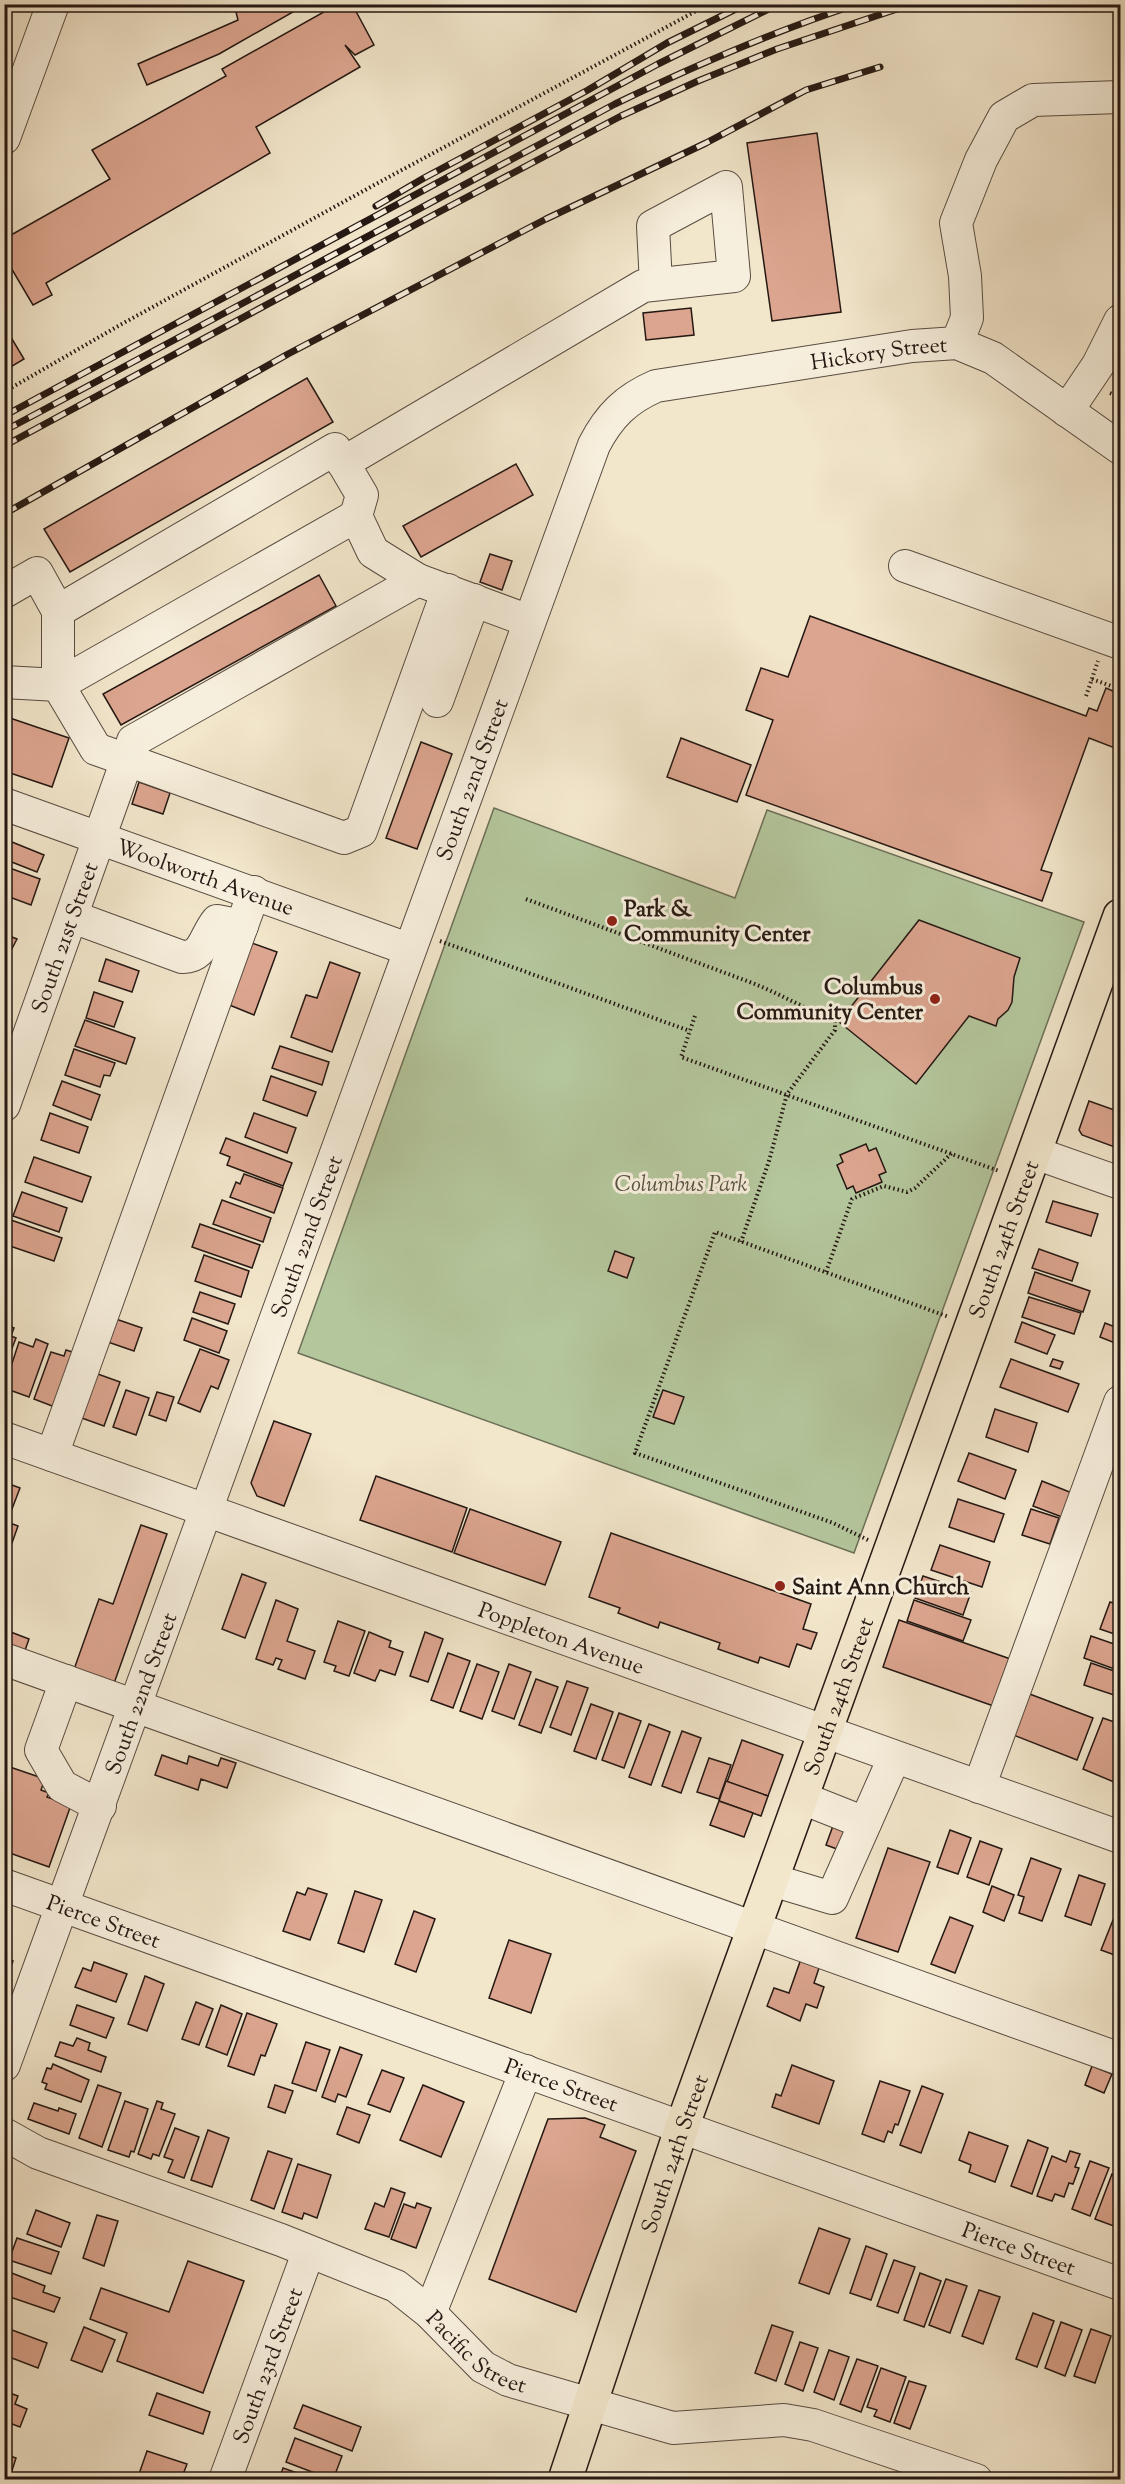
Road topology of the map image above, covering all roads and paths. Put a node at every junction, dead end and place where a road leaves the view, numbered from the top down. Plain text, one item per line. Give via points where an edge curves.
1 (53, 4) edge
2 (709, 4) edge
3 (1120, 97) edge
4 (4, 138) edge
5 (656, 284) dead end
6 (1120, 321) edge
7 (957, 343) junction
8 (4, 392) edge
9 (1067, 411) junction
10 (615, 412) joint
11 (1120, 448) edge
12 (343, 463) junction
13 (356, 516) junction
14 (905, 566) dead end
15 (418, 580) junction
16 (4, 592) edge
17 (461, 595) junction
18 (58, 611) junction
19 (529, 621) junction
20 (1110, 650) edge
21 (1092, 680) junction
22 (4, 682) edge
23 (58, 685) junction
24 (1112, 686) dead end
25 (1086, 696) dead end
26 (437, 701) dead end
27 (127, 760) junction
28 (4, 804) edge
29 (100, 838) junction
30 (254, 892) junction
31 (526, 899) dead end
32 (1120, 916) edge
33 (73, 917) junction
34 (242, 926) junction
35 (421, 944) junction
36 (695, 1016) dead end
37 (690, 1031) junction
38 (787, 1094) junction
39 (4, 1106) edge
40 (952, 1153) junction
41 (1035, 1153) junction
42 (1003, 1172) dead end
43 (1120, 1184) edge
44 (741, 1242) junction
45 (826, 1272) junction
46 (951, 1317) dead end
47 (1120, 1402) edge
48 (4, 1438) edge
49 (52, 1455) junction
50 (208, 1511) junction
51 (869, 1540) dead end
52 (4, 1659) edge
53 (66, 1681) junction
54 (136, 1706) junction
55 (826, 1733) junction
56 (894, 1758) junction
57 (979, 1787) junction
58 (802, 1798) junction
59 (100, 1806) junction
60 (865, 1823) junction
61 (1120, 1837) edge
62 (772, 1880) junction
63 (4, 1885) edge
64 (63, 1906) junction
65 (755, 1928) junction
66 (1120, 2059) edge
67 (4, 2065) edge
68 (526, 2071) junction
69 (682, 2127) junction
70 (4, 2134) edge
71 (308, 2253) junction
72 (1120, 2284) edge
73 (430, 2313) junction
74 (588, 2405) junction
75 (925, 2471) edge
76 (225, 2480) edge
77 (565, 2480) edge
78 (976, 2480) edge

1 - 4 street
2 - 8 path
3 - 7 street via 1033,100 1004,117 981,160 956,224 967,318
5 - 12 street via 643,286
6 - 9 street via 1098,365
7 - 9 street, Hickory Street via 993,358
7 - 10 street, Hickory Street via 912,346 656,386
9 - 11 street, Hickory Street
10 - 19 street, South 22nd Street via 594,445
12 - 13 street via 362,495
12 - 18 street via 335,449
13 - 15 street via 373,552
13 - 23 street
14 - 20 street
15 - 17 street
15 - 27 street, South 21st Street via 133,741
16 - 18 street via 37,573
17 - 19 street
17 - 26 street
17 - 27 street via 361,831 344,838
18 - 23 street
19 - 35 street, South 22nd Street
20 - 21 path
21 - 24 path
21 - 25 path
22 - 23 street
23 - 27 street via 96,749
27 - 29 street, South 21st Street
28 - 29 street, Woolworth Avenue
29 - 30 street, Woolworth Avenue
29 - 33 street, South 21st Street
30 - 34 street
30 - 35 street, Woolworth Avenue
31 - 38 path via 755,984 834,1020 835,1030
32 - 41 main road, South 24th Street
33 - 34 street via 192,958 217,921
33 - 39 street, South 21st Street
34 - 49 street
35 - 37 path
35 - 50 street, South 22nd Street
36 - 37 path
37 - 38 path via 681,1057
38 - 40 path
38 - 44 path
40 - 42 path
40 - 45 path via 907,1192 884,1186 852,1199
41 - 43 street
41 - 55 main road, South 24th Street
44 - 45 path
44 - 51 path via 715,1232 634,1453 832,1522
45 - 46 path
47 - 57 street
48 - 49 street, Poppleton Avenue
49 - 50 street, Poppleton Avenue
50 - 54 street, South 22nd Street
50 - 55 street, Poppleton Avenue
52 - 53 street
53 - 54 street
53 - 59 street via 34,1760 62,1786
54 - 59 street, South 22nd Street
54 - 65 street
55 - 56 street, Poppleton Avenue
55 - 58 main road, South 24th Street
56 - 57 street, Poppleton Avenue
56 - 60 street
57 - 61 street, Poppleton Avenue
58 - 60 street
58 - 62 main road, South 24th Street
59 - 64 street, South 22nd Street
60 - 62 street via 832,1898
62 - 65 main road, South 24th Street
63 - 64 street, Pierce Street
64 - 67 street, South 22nd Street
64 - 68 street, Pierce Street
65 - 66 street
65 - 69 main road, South 24th Street
68 - 69 street, Pierce Street
68 - 73 street
69 - 72 street, Pierce Street
69 - 74 main road, South 24th Street
70 - 71 street, Pacific Street via 38,2154
71 - 73 street, Pacific Street via 396,2286
71 - 76 street, South 23rd Street
73 - 74 street, Pacific Street via 483,2367 495,2374
74 - 75 street, Pacific Street via 673,2428 784,2420 813,2425
74 - 77 main road, South 24th Street
75 - 78 street, Pacific Street

